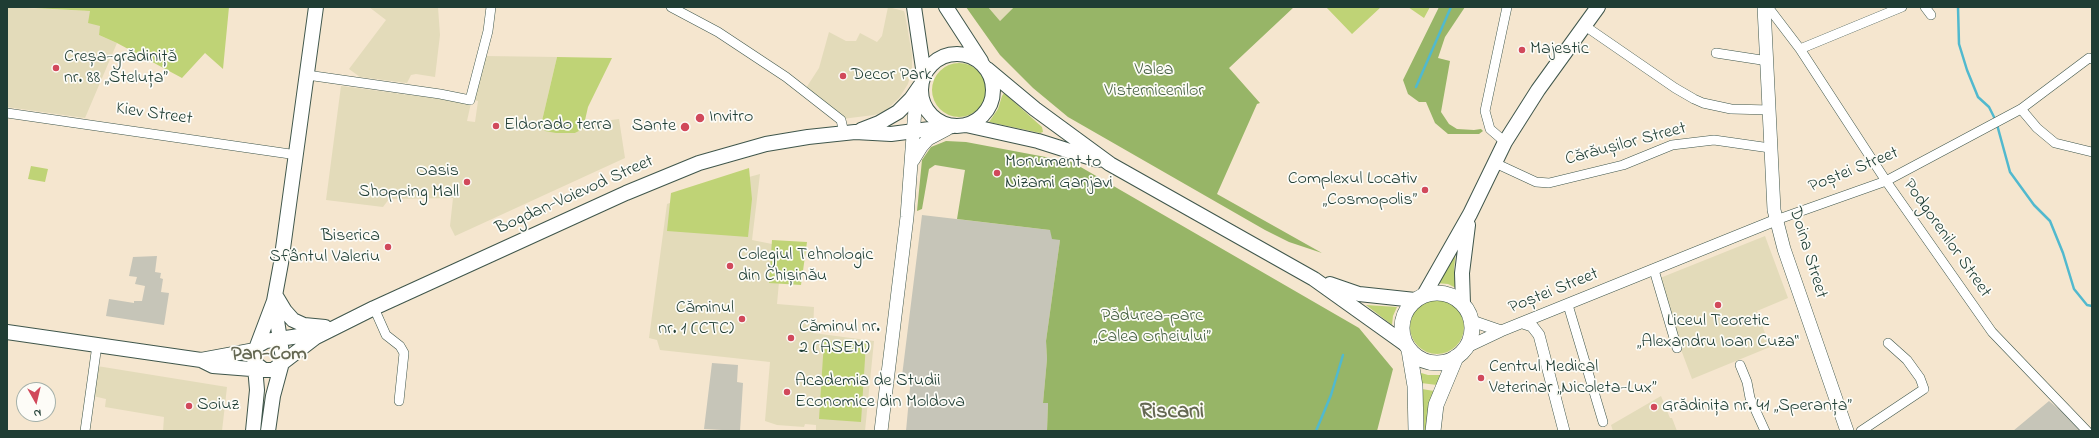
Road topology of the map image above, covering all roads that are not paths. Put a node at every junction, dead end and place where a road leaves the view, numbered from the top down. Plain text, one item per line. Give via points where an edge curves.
1 (316, 7) edge
2 (491, 7) edge
3 (671, 7) edge
4 (914, 7) edge
5 (946, 7) edge
6 (1507, 7) edge
7 (1598, 7) edge
8 (1764, 7) edge
9 (1768, 7) edge
10 (1902, 7) edge
11 (1925, 7) edge
12 (1931, 15) dead end
13 (1584, 26) junction
14 (1800, 49) junction
15 (1716, 53) dead end
16 (2091, 57) edge
17 (1768, 61) junction
18 (984, 65) junction
19 (307, 74) junction
20 (922, 80) junction
21 (2021, 109) junction
22 (1770, 110) junction
23 (7, 113) edge
24 (960, 126) junction
25 (913, 131) junction
26 (850, 133) junction
27 (891, 134) junction
28 (1506, 142) junction
29 (1770, 148) junction
30 (2092, 152) edge
31 (296, 155) junction
32 (912, 162) junction
33 (1495, 163) junction
34 (1110, 164) junction
35 (1886, 181) junction
36 (1470, 214) junction
37 (1776, 220) junction
38 (1654, 270) junction
39 (1314, 279) junction
40 (275, 297) junction
41 (1420, 297) junction
42 (1463, 304) junction
43 (1568, 305) junction
44 (374, 308) junction
45 (1472, 321) junction
46 (1523, 323) junction
47 (330, 330) junction
48 (1501, 331) junction
49 (7, 332) edge
50 (1888, 343) dead end
51 (97, 345) junction
52 (1407, 347) junction
53 (1677, 348) dead end
54 (264, 353) junction
55 (1461, 353) junction
56 (207, 363) junction
57 (281, 364) junction
58 (1740, 365) dead end
59 (257, 390) junction
60 (398, 401) dead end
61 (1603, 422) dead end
62 (85, 431) edge
63 (253, 431) edge
64 (268, 431) edge
65 (881, 431) edge
66 (1416, 431) edge
67 (1433, 431) edge
68 (1564, 431) edge
69 (1765, 431) edge
70 (1847, 431) edge
71 (1861, 431) edge
72 (2087, 431) edge

1 - 19 main road
2 - 19 street via 488,31 470,100
3 - 26 street via 718,32 786,77 841,120
4 - 20 main road
5 - 18 main road
6 - 28 street via 1485,112 1490,130
7 - 13 main road
8 - 17 main road, Doina Street
9 - 14 street, Podgorenilor Street
10 - 14 street
11 - 12 street
13 - 22 street via 1694,99 1732,109
13 - 28 main road via 1538,90
14 - 35 street, Podgorenilor Street
15 - 17 street
16 - 21 street, Poștei Street
17 - 22 main road, Doina Street
18 - 20 main road via 968,55 955,53 942,56 931,64
18 - 24 main road via 992,80 994,91 991,103 986,113 977,121
18 - 34 main road via 1035,109
19 - 31 main road
20 - 24 main road via 925,103 934,117
20 - 25 main road
20 - 26 main road, Bogdan-Voievod Street via 911,99 898,112 879,123
21 - 30 street via 2037,128 2055,143
21 - 35 street, Poștei Street
22 - 29 main road, Doina Street
23 - 31 street, Kiev Street
24 - 25 main road, Bogdan-Voievod Street
24 - 32 main road via 928,139
24 - 34 main road via 1038,141
25 - 27 main road, Bogdan-Voievod Street
25 - 32 main road
26 - 27 main road, Bogdan-Voievod Street
26 - 44 main road, Bogdan-Voievod Street via 766,144 676,172
27 - 32 main road via 902,138 908,144
28 - 33 main road
29 - 33 street, Cărăușilor Street via 1714,140 1672,145 1623,165 1549,183 1536,182
29 - 37 main road, Doina Street
31 - 40 main road
32 - 65 main road
33 - 36 main road
34 - 39 main road
35 - 37 street, Poștei Street
35 - 72 street, Podgorenilor Street via 1992,332
36 - 41 main road
36 - 42 main road via 1463,256
37 - 38 street, Poștei Street
37 - 70 main road, Doina Street
38 - 43 street, Poștei Street
38 - 53 street
39 - 41 main road via 1359,294
39 - 52 main road
40 - 47 main road via 289,316 299,323
40 - 54 main road
40 - 54 main road
41 - 42 highway via 1434,292 1445,293
41 - 52 highway via 1408,306 1402,320 1402,335
42 - 45 highway
43 - 46 street, Poștei Street
43 - 61 street
44 - 47 main road, Bogdan-Voievod Street
44 - 60 street via 386,335 400,346 404,353
45 - 48 street, Poștei Street
45 - 55 highway via 1472,331
46 - 48 street, Poștei Street
46 - 68 street via 1532,326 1538,335
47 - 54 main road, Bogdan-Voievod Street
47 - 57 main road, Bogdan-Voievod Street
48 - 55 street, Poștei Street
49 - 51 main road
50 - 71 street via 1907,360 1920,378 1924,389
51 - 56 main road
51 - 62 street
52 - 55 highway via 1418,358 1431,362 1444,362
52 - 66 highway via 1416,392
54 - 56 main road
54 - 56 main road
54 - 57 main road, Bogdan-Voievod Street via 273,370
54 - 59 main road
55 - 67 highway via 1436,405
56 - 59 main road via 246,376 251,379
57 - 64 main road
58 - 69 street via 1750,398
59 - 63 main road

